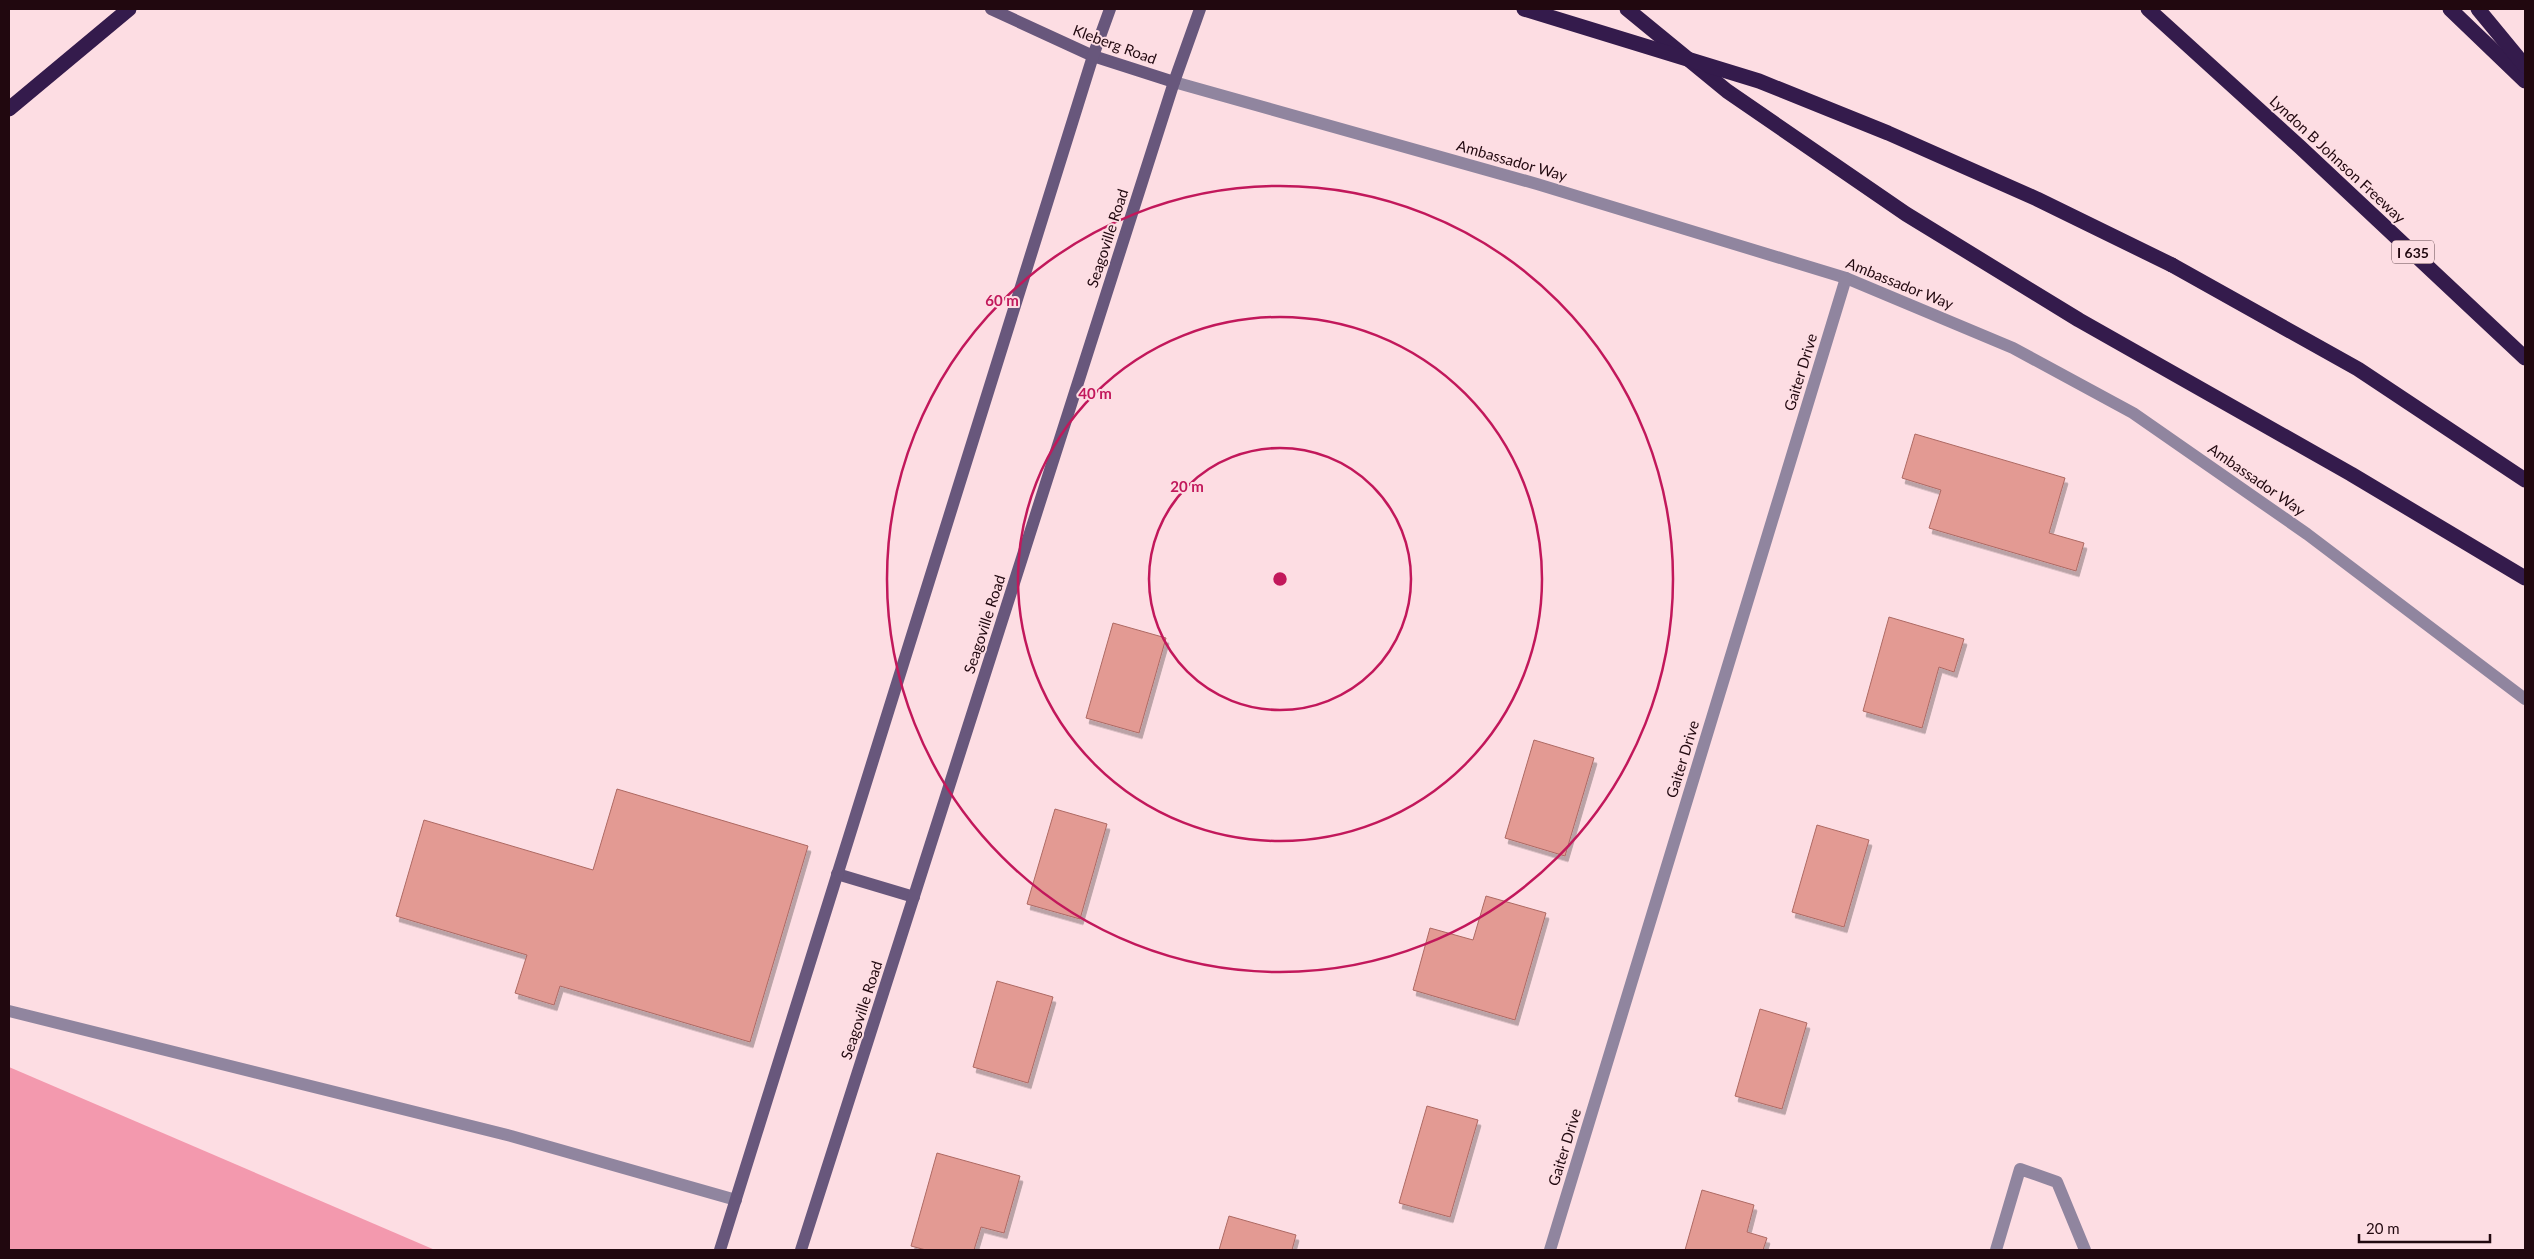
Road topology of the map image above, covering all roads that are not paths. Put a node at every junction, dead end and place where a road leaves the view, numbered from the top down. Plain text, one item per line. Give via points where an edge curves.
1 (128, 9) edge
2 (991, 9) edge
3 (1110, 9) edge
4 (1200, 9) edge
5 (1524, 9) edge
6 (2148, 9) edge
7 (2450, 9) edge
8 (2478, 9) edge
9 (1632, 13) edge
10 (1093, 56) junction
11 (2525, 66) edge
12 (2525, 80) edge
13 (1174, 82) junction
14 (9, 109) edge
15 (1846, 278) junction
16 (2525, 358) edge
17 (2525, 480) edge
18 (2525, 578) edge
19 (2525, 699) edge
20 (837, 874) junction
21 (914, 897) junction
22 (9, 1011) edge
23 (736, 1200) junction
24 (720, 1250) edge
25 (801, 1250) edge
26 (1550, 1250) edge
27 (1996, 1250) edge
28 (2085, 1250) edge

1 - 14 highway
2 - 10 main road, Kleberg Road
3 - 10 main road
4 - 13 main road, Seagoville Road
5 - 17 highway, bridge via 1759,81 2037,199 2172,265 2358,369
6 - 16 highway, Lyndon B Johnson Freeway / I 635
7 - 12 highway
8 - 11 highway
9 - 18 highway via 1727,91 1906,214 2079,320 2351,474
10 - 13 main road, Kleberg Road
10 - 20 main road
13 - 15 street, Ambassador Way via 1537,184
13 - 21 main road, Seagoville Road
15 - 19 street, Ambassador Way via 2013,348 2133,413 2307,534
15 - 26 street, Gaiter Drive
20 - 21 main road
20 - 23 main road
21 - 25 main road, Seagoville Road
22 - 23 street via 511,1136
23 - 24 main road
27 - 28 street via 2020,1169 2057,1182

